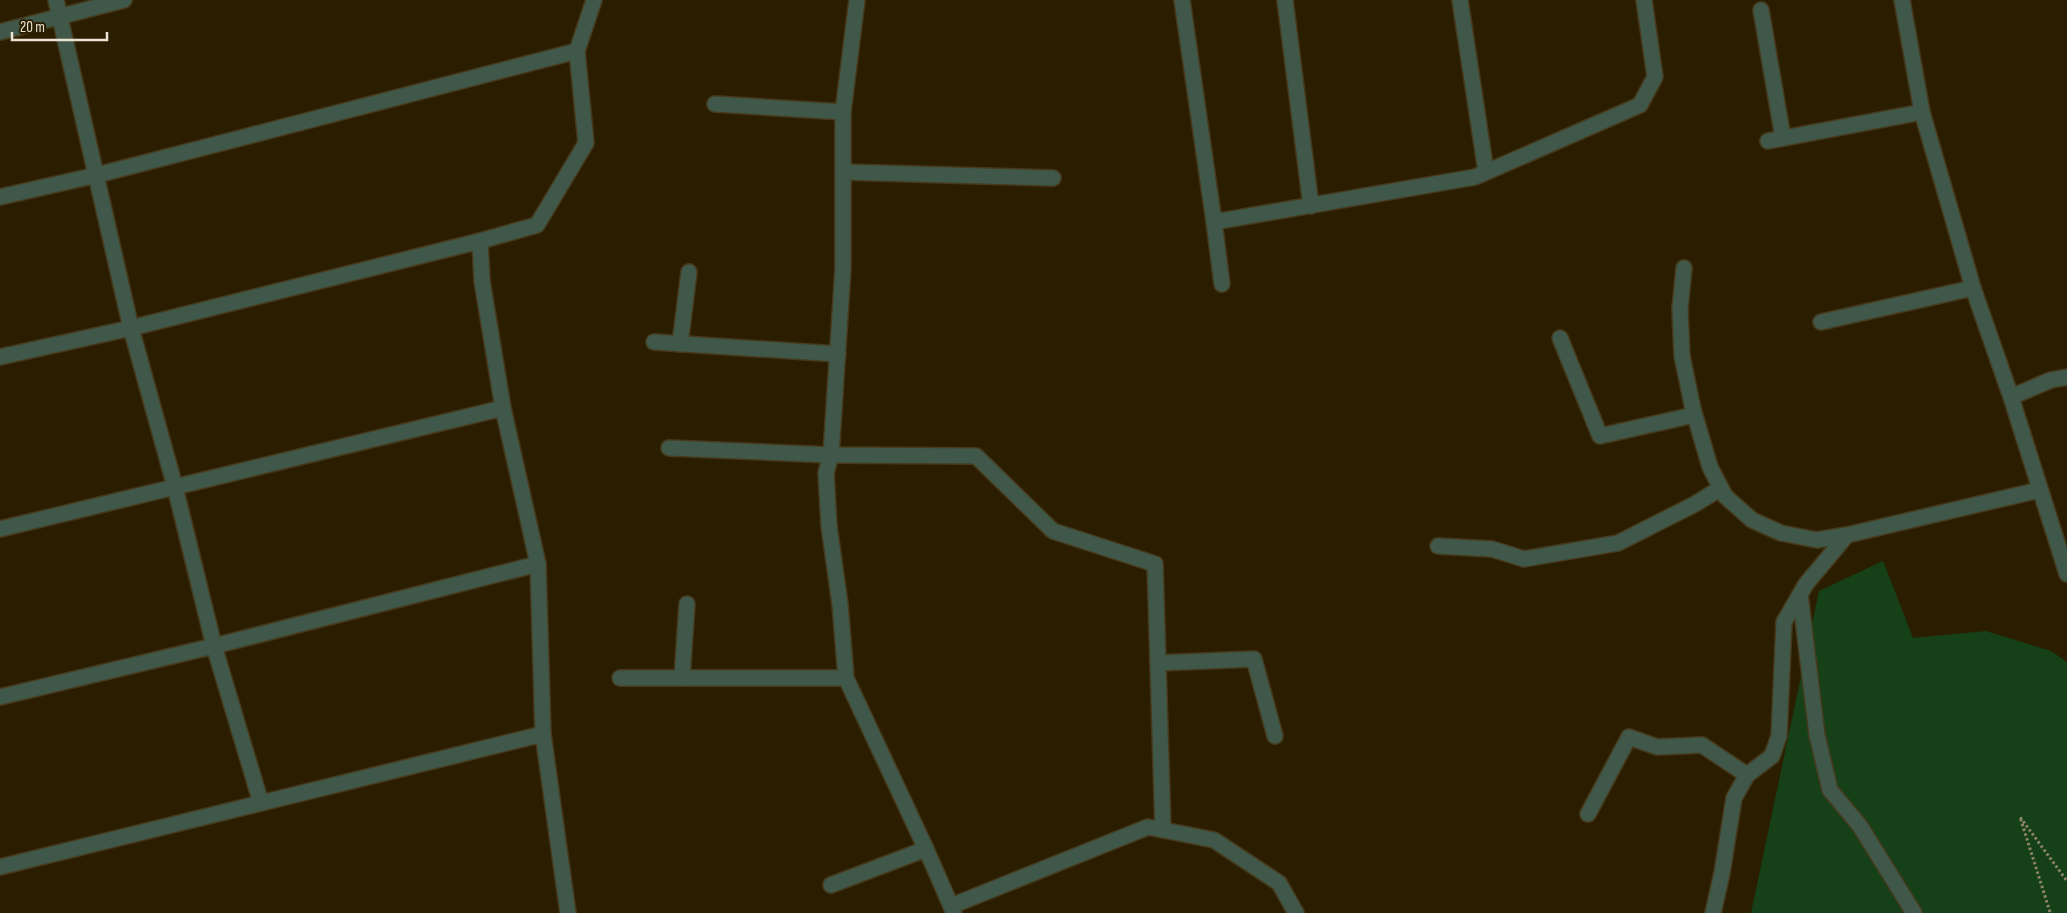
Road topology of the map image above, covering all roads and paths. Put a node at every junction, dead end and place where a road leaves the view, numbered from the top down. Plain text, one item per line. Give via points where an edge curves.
1 (56, 0) edge
2 (124, 0) edge
3 (594, 0) edge
4 (857, 0) edge
5 (1182, 0) edge
6 (1285, 0) edge
7 (1460, 0) edge
8 (1644, 0) edge
9 (1902, 0) edge
10 (1761, 10) dead end
11 (60, 16) junction
12 (0, 32) edge
13 (577, 51) junction
14 (715, 104) dead end
15 (843, 112) junction
16 (1922, 112) junction
17 (1784, 138) junction
18 (1768, 141) dead end
19 (843, 172) junction
20 (1486, 172) junction
21 (97, 175) junction
22 (1053, 178) dead end
23 (0, 197) edge
24 (1310, 206) junction
25 (1214, 222) junction
26 (480, 241) junction
27 (1684, 268) dead end
28 (689, 272) dead end
29 (1222, 284) dead end
30 (1973, 288) junction
31 (1821, 322) dead end
32 (130, 328) junction
33 (1560, 338) dead end
34 (654, 342) dead end
35 (680, 344) junction
36 (838, 354) junction
37 (0, 357) edge
38 (2067, 377) edge
39 (2010, 397) junction
40 (503, 408) junction
41 (1694, 415) junction
42 (670, 448) dead end
43 (831, 455) junction
44 (175, 487) junction
45 (1721, 488) junction
46 (2039, 490) junction
47 (0, 529) edge
48 (1847, 535) junction
49 (1438, 546) dead end
50 (538, 564) junction
51 (2067, 574) edge
52 (1800, 594) junction
53 (687, 604) dead end
54 (214, 646) junction
55 (1158, 662) junction
56 (620, 678) dead end
57 (682, 678) junction
58 (846, 678) junction
59 (0, 697) edge
60 (543, 734) junction
61 (1275, 736) dead end
62 (1746, 775) junction
63 (261, 803) junction
64 (1588, 814) dead end
65 (1163, 830) junction
66 (926, 850) junction
67 (0, 867) edge
68 (2067, 881) edge
69 (831, 885) dead end
70 (953, 910) edge
71 (2050, 912) edge
72 (568, 913) edge
73 (1296, 913) edge
74 (1713, 913) edge
75 (1914, 913) edge

1 - 11 street
2 - 11 street
3 - 13 street
4 - 15 street
5 - 25 street
6 - 24 street
7 - 20 street
8 - 20 street via 1655,77 1640,105
9 - 16 street
10 - 17 street
11 - 12 street
11 - 21 street
13 - 21 street
13 - 26 street via 586,143 537,225
14 - 15 street
15 - 19 street
16 - 17 street
16 - 30 street
17 - 18 street
19 - 22 street
19 - 36 street via 843,268
20 - 24 street via 1474,177
21 - 23 street
21 - 32 street
24 - 25 street
25 - 29 street
26 - 32 street
26 - 40 street via 482,281
27 - 41 street via 1680,309 1682,356
28 - 35 street
30 - 31 street
30 - 39 street
32 - 37 street
32 - 44 street
33 - 41 street via 1600,436
34 - 35 street
35 - 36 street
36 - 43 street
38 - 39 street
39 - 46 street
40 - 44 street
40 - 50 street
41 - 45 street via 1710,467
42 - 43 street
43 - 55 street via 976,456 1053,531 1155,564
43 - 58 street via 826,473 829,526
44 - 47 street
44 - 54 street
45 - 48 street via 1725,496 1752,520 1781,533 1816,540
45 - 49 street via 1618,543 1524,559 1492,549
46 - 48 street
46 - 51 street
48 - 52 street
50 - 54 street
50 - 60 street
52 - 62 street via 1784,622 1780,736 1772,756
52 - 75 street via 1817,735 1830,790 1860,826
53 - 57 street
54 - 59 street
54 - 63 street
55 - 61 street via 1254,659
55 - 65 street
56 - 57 street
57 - 58 street
58 - 66 street
60 - 63 street
60 - 72 street
62 - 64 street via 1702,746 1657,747 1629,737
62 - 74 street via 1734,798
63 - 67 street
65 - 70 street via 1148,827
65 - 73 street via 1214,840 1279,882
66 - 69 street
66 - 70 street
68 - 71 path via 2020,817

